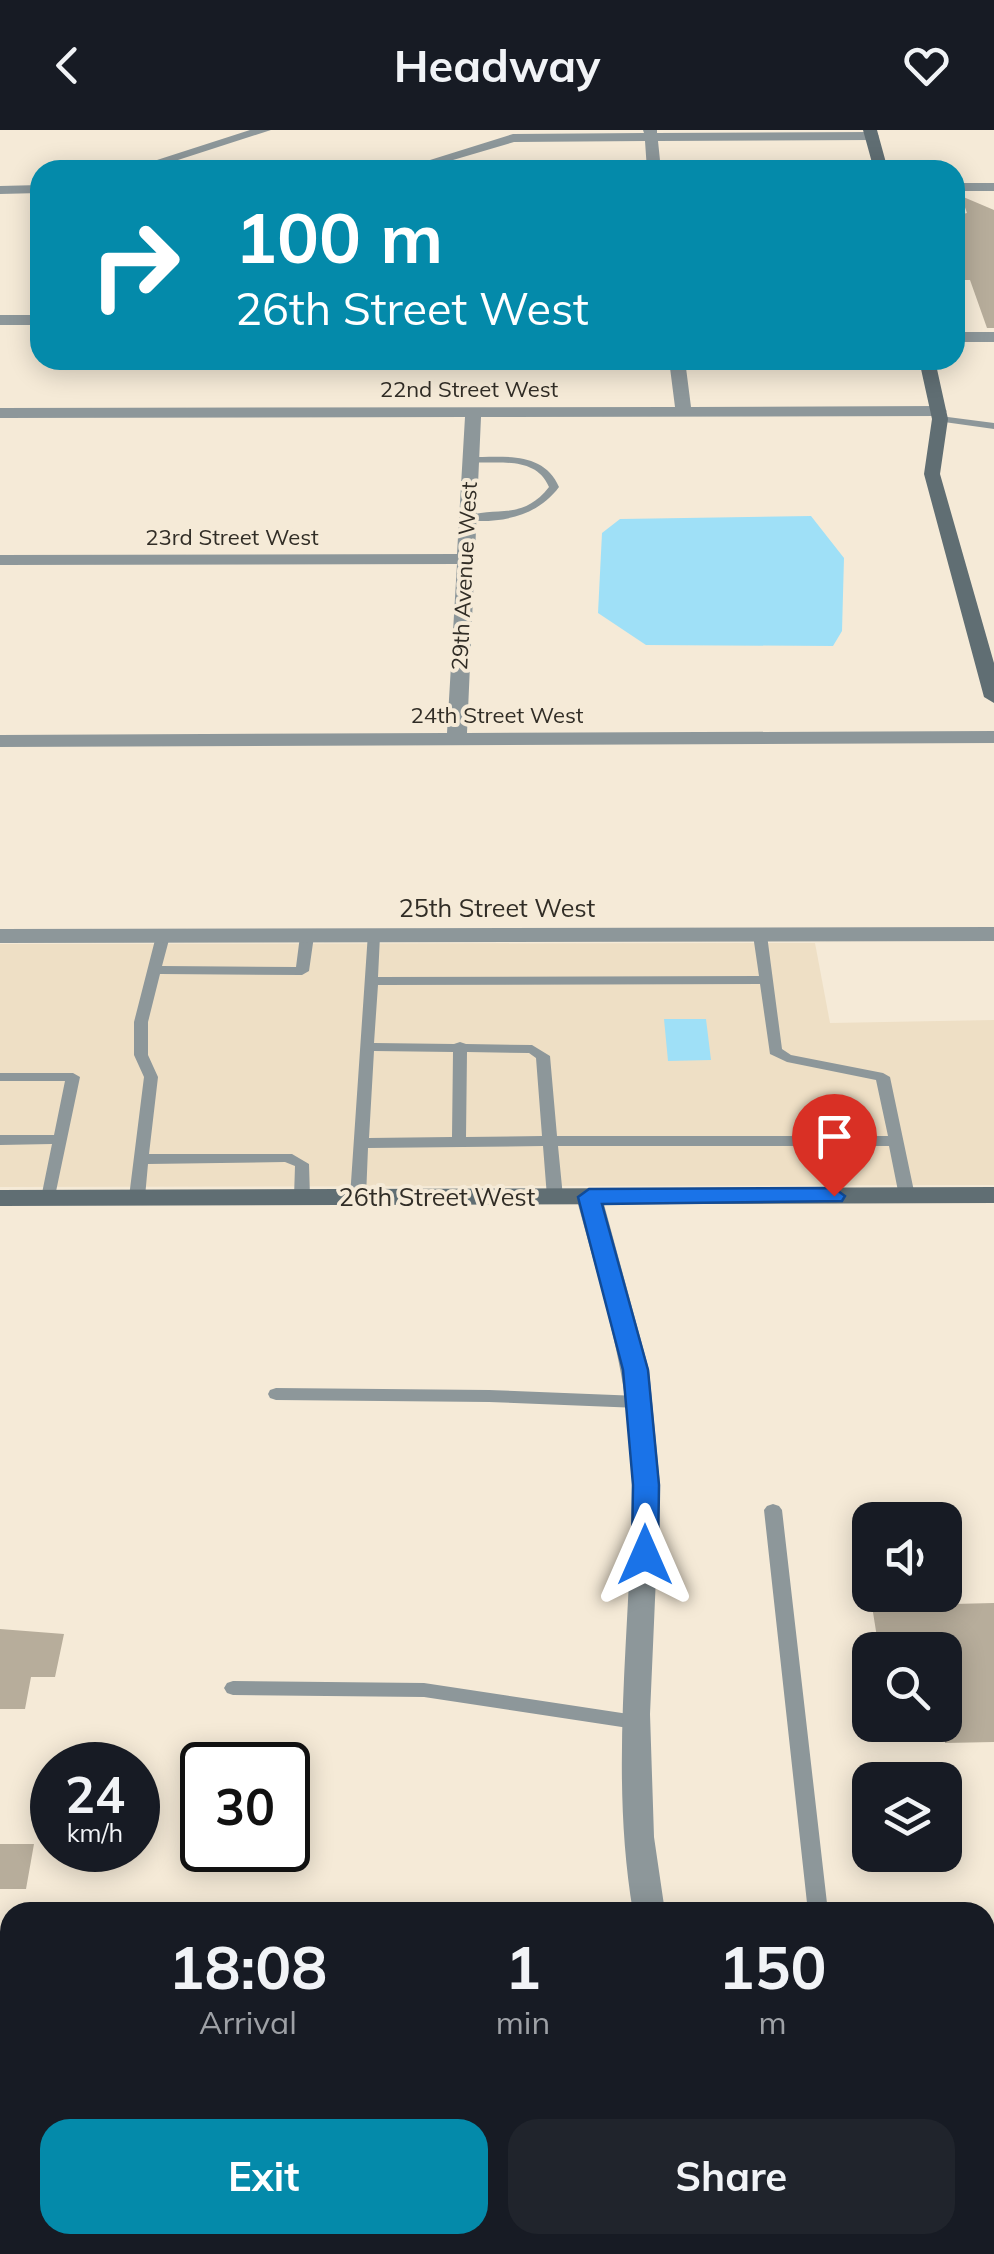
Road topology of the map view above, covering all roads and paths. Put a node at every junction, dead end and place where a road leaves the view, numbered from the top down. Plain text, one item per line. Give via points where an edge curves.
1 (264, 130) edge
2 (650, 133) edge
3 (871, 133) edge
4 (166, 160) edge
5 (439, 160) edge
6 (653, 160) edge
7 (879, 160) edge
8 (965, 187) edge
9 (994, 187) edge
10 (30, 189) edge
11 (0, 190) edge
12 (0, 320) edge
13 (30, 320) edge
14 (965, 337) edge
15 (994, 337) edge
16 (678, 370) edge
17 (929, 370) edge
18 (473, 412) junction
19 (684, 412) junction
20 (0, 413) edge
21 (939, 415) junction
22 (994, 426) edge
23 (470, 460) junction
24 (467, 518) junction
25 (464, 559) junction
26 (0, 560) edge
27 (994, 697) edge
28 (994, 737) edge
29 (457, 741) junction
30 (0, 742) edge
31 (760, 934) junction
32 (994, 934) edge
33 (0, 936) edge
34 (163, 936) junction
35 (307, 936) junction
36 (373, 936) junction
37 (153, 970) junction
38 (766, 980) junction
39 (371, 981) junction
40 (460, 1046) junction
41 (368, 1047) junction
42 (0, 1077) edge
43 (61, 1139) junction
44 (0, 1140) edge
45 (550, 1141) junction
46 (896, 1141) junction
47 (459, 1142) junction
48 (362, 1143) junction
49 (142, 1159) junction
50 (994, 1195) edge
51 (907, 1196) junction
52 (138, 1197) junction
53 (302, 1197) junction
54 (358, 1197) junction
55 (555, 1197) junction
56 (589, 1197) junction
57 (0, 1198) edge
58 (50, 1198) junction
59 (276, 1394) dead end
60 (639, 1402) junction
61 (774, 1510) dead end
62 (234, 1688) dead end
63 (635, 1722) junction
64 (648, 1902) edge
65 (817, 1902) edge

1 - 4 street
2 - 3 street
2 - 5 street via 513,138
2 - 6 street
3 - 7 street
8 - 9 street
10 - 11 street
12 - 13 street
14 - 15 street
16 - 19 street
17 - 21 street
18 - 19 street, 22nd Street West
18 - 20 street, 22nd Street West
18 - 23 street, 29th Avenue West
19 - 21 street, 22nd Street West
21 - 22 lane
21 - 27 street via 932,474
23 - 24 street, 29th Avenue West
23 - 24 lane via 542,467 554,487 530,508
24 - 25 street, 29th Avenue West
25 - 26 street, 23rd Street West
25 - 29 street, 29th Avenue West
28 - 29 street, 24th Street West
29 - 30 street, 24th Street West
31 - 32 street, 25th Street West
31 - 36 street, 25th Street West
31 - 38 lane
33 - 34 street, 25th Street West
34 - 35 street, 25th Street West
34 - 37 lane
35 - 36 street, 25th Street West
35 - 37 lane via 302,971
36 - 39 lane
37 - 49 lane via 141,1022 141,1054 151,1078
38 - 39 lane
38 - 46 lane via 775,1051 882,1077
39 - 41 lane
40 - 41 lane
40 - 45 lane via 522,1046 543,1056
40 - 47 lane
41 - 48 lane
42 - 43 lane via 73,1077
43 - 44 lane
43 - 58 lane
45 - 46 lane
45 - 47 lane
45 - 55 lane
46 - 51 lane
47 - 48 lane
48 - 54 lane
49 - 52 lane
49 - 53 lane via 286,1157 302,1164
50 - 51 street, 26th Street West
51 - 56 street, 26th Street West
52 - 53 street, 26th Street West
52 - 58 street, 26th Street West
53 - 54 street, 26th Street West
54 - 55 street, 26th Street West
55 - 56 street, 26th Street West
56 - 60 street
57 - 58 street, 26th Street West
59 - 60 lane
60 - 63 street via 646,1485
61 - 65 lane
62 - 63 lane via 424,1690
63 - 64 street

